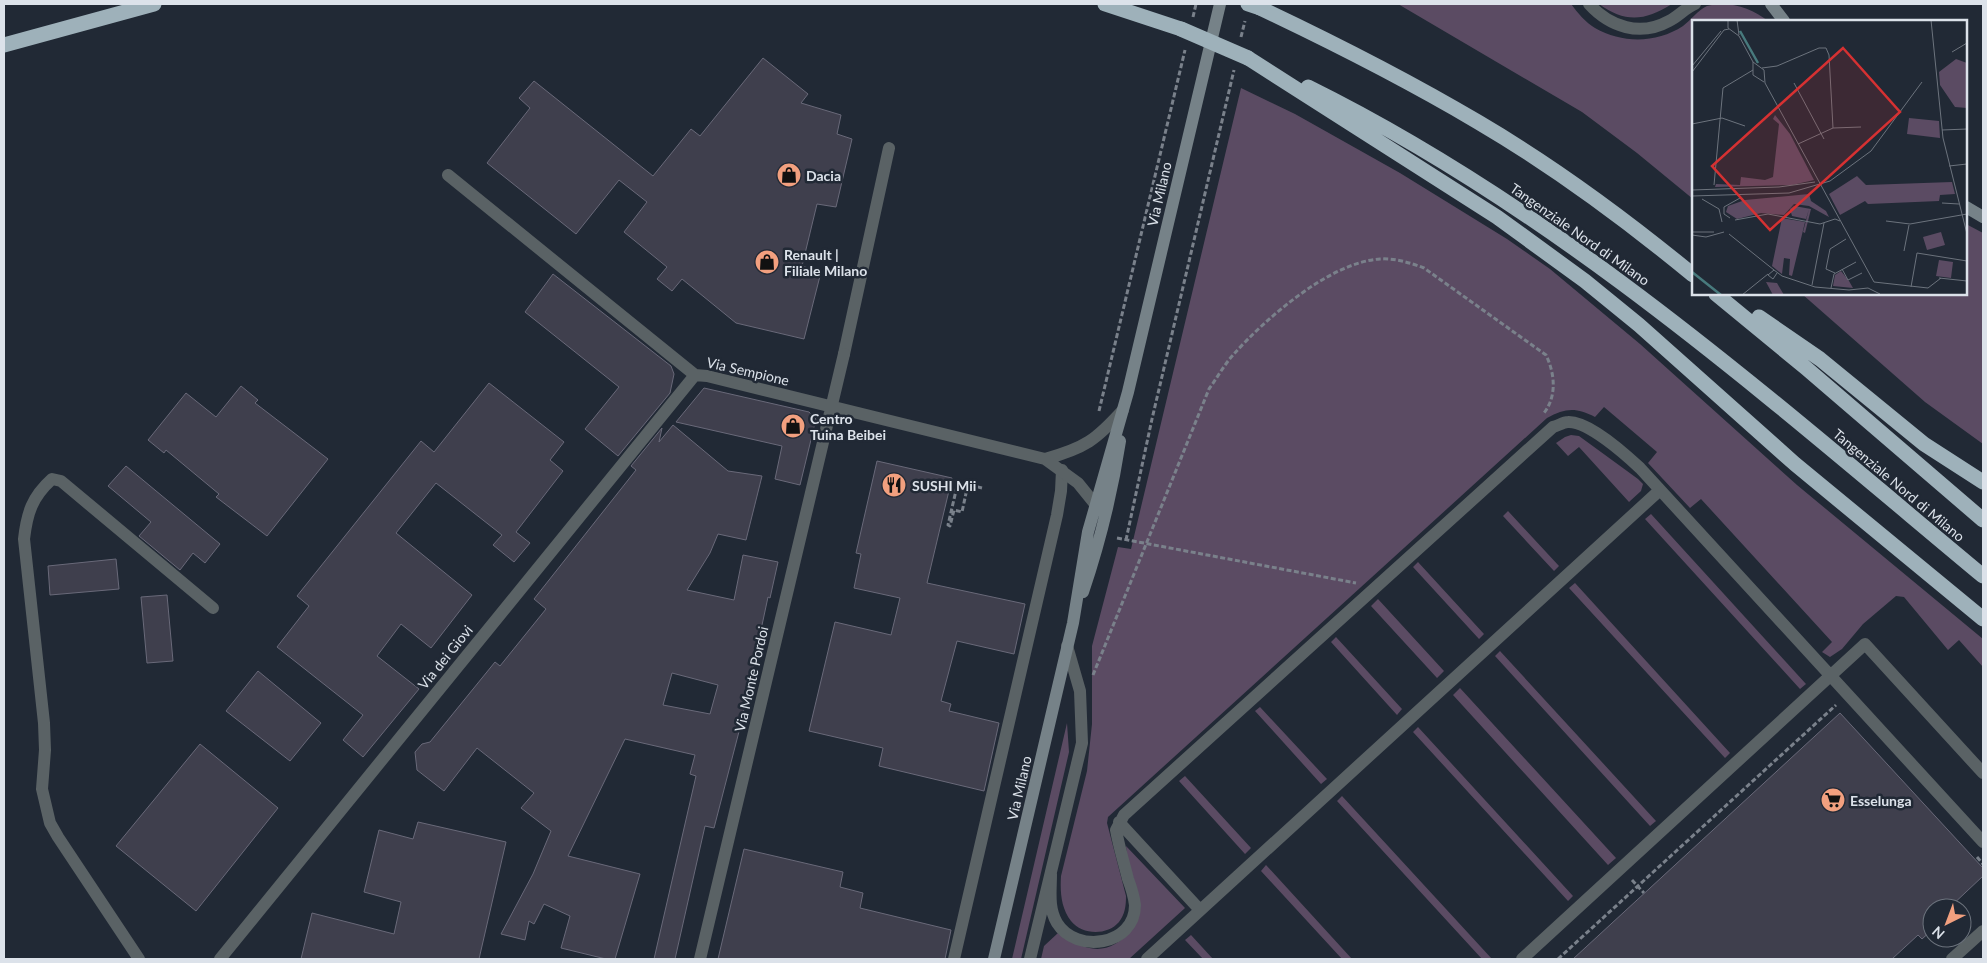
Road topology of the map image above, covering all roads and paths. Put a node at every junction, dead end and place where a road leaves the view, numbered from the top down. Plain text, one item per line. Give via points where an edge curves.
1 (154, 4) edge
2 (1105, 4) edge
3 (1196, 4) edge
4 (1220, 4) edge
5 (1589, 4) edge
6 (1693, 4) edge
7 (1771, 4) edge
8 (1252, 8) edge
9 (1783, 20) edge
10 (1186, 31) junction
11 (1240, 42) dead end
12 (4, 45) edge
13 (1242, 60) junction
14 (889, 148) dead end
15 (448, 175) dead end
16 (1967, 208) edge
17 (1983, 217) edge
18 (1692, 273) edge
19 (1717, 295) edge
20 (1726, 295) edge
21 (694, 375) junction
22 (1128, 392) junction
23 (832, 406) junction
24 (1123, 410) junction
25 (1097, 413) dead end
26 (1540, 418) dead end
27 (1045, 459) junction
28 (1062, 470) junction
29 (1983, 482) edge
30 (968, 484) junction
31 (982, 488) dead end
32 (1660, 490) junction
33 (1095, 504) junction
34 (1983, 520) edge
35 (1113, 538) dead end
36 (1126, 540) junction
37 (1146, 543) junction
38 (1983, 576) edge
39 (1358, 583) dead end
40 (213, 608) dead end
41 (1983, 619) edge
42 (1073, 623) junction
43 (1067, 646) junction
44 (1830, 675) junction
45 (1080, 691) junction
46 (1843, 711) dead end
47 (1983, 773) edge
48 (1119, 822) junction
49 (1983, 842) edge
50 (1977, 857) dead end
51 (1983, 864) edge
52 (1051, 874) junction
53 (1628, 876) dead end
54 (1638, 886) junction
55 (1644, 893) dead end
56 (1200, 910) junction
57 (1983, 931) edge
58 (139, 959) edge
59 (220, 959) edge
60 (700, 959) edge
61 (954, 959) edge
62 (994, 959) edge
63 (1030, 959) edge
64 (1147, 959) edge
65 (1522, 959) edge
66 (1558, 959) edge
67 (1952, 959) edge

1 - 12 highway
2 - 10 highway, Tangenziale Nord di Milano
3 - 10 path
4 - 22 street, Via Milano
5 - 6 street via 1619,26 1649,30 1670,21
7 - 9 street
8 - 11 path
8 - 18 highway via 1343,48 1478,122 1545,164
10 - 13 highway, Tangenziale Nord di Milano, bridge
10 - 25 path
13 - 36 path via 1152,418
13 - 38 highway, Tangenziale Nord di Milano via 1331,98 1430,153 1546,228 1762,392
13 - 41 highway via 1497,217 1586,281 1795,464
14 - 23 street, Via Monte Pordoi
15 - 21 street, Via Sempione
16 - 17 street
19 - 34 highway, Tangenziale Nord di Milano
20 - 29 highway via 1820,359 1924,444
21 - 23 street, Via Sempione
21 - 59 street, Via dei Giovi
22 - 24 street, Via Milano
22 - 42 street, Via Milano via 1113,489 1102,535
23 - 27 street, Via Sempione
23 - 60 street, Via Monte Pordoi
24 - 27 street, Via Sempione via 1090,442 1077,450
24 - 33 street, Via Milano
26 - 37 path via 1549,406 1554,386 1553,368 1546,355 1424,268 1380,259 1350,266 1322,279 1268,319 1232,355 1208,389
27 - 28 street, Via Sempione
28 - 33 street, Via Sempione
28 - 61 street via 1057,514
30 - 30 path via 962,512 954,510 950,526 958,482
30 - 31 path
32 - 44 street
32 - 48 street via 1627,456 1585,426 1568,422 1553,427 1124,814
32 - 56 street
33 - 42 street, Via Milano
35 - 36 path
36 - 37 path
37 - 39 path
37 - 45 path via 1092,676
40 - 58 street via 61,481 52,479 32,502 24,539 44,723 46,750 42,789 45,807 58,837
42 - 43 street, Via Milano
43 - 45 street
43 - 62 street, Via Milano
44 - 47 street via 1865,644
44 - 49 street
44 - 65 street
45 - 52 street via 1082,743
46 - 54 path via 1837,704
48 - 52 street via 1116,830 1135,905 1130,923 1121,933 1096,943 1077,938 1063,929 1050,903
48 - 56 street
50 - 51 path
52 - 63 street
53 - 54 path
54 - 55 path
54 - 66 path
56 - 64 street
57 - 67 street

